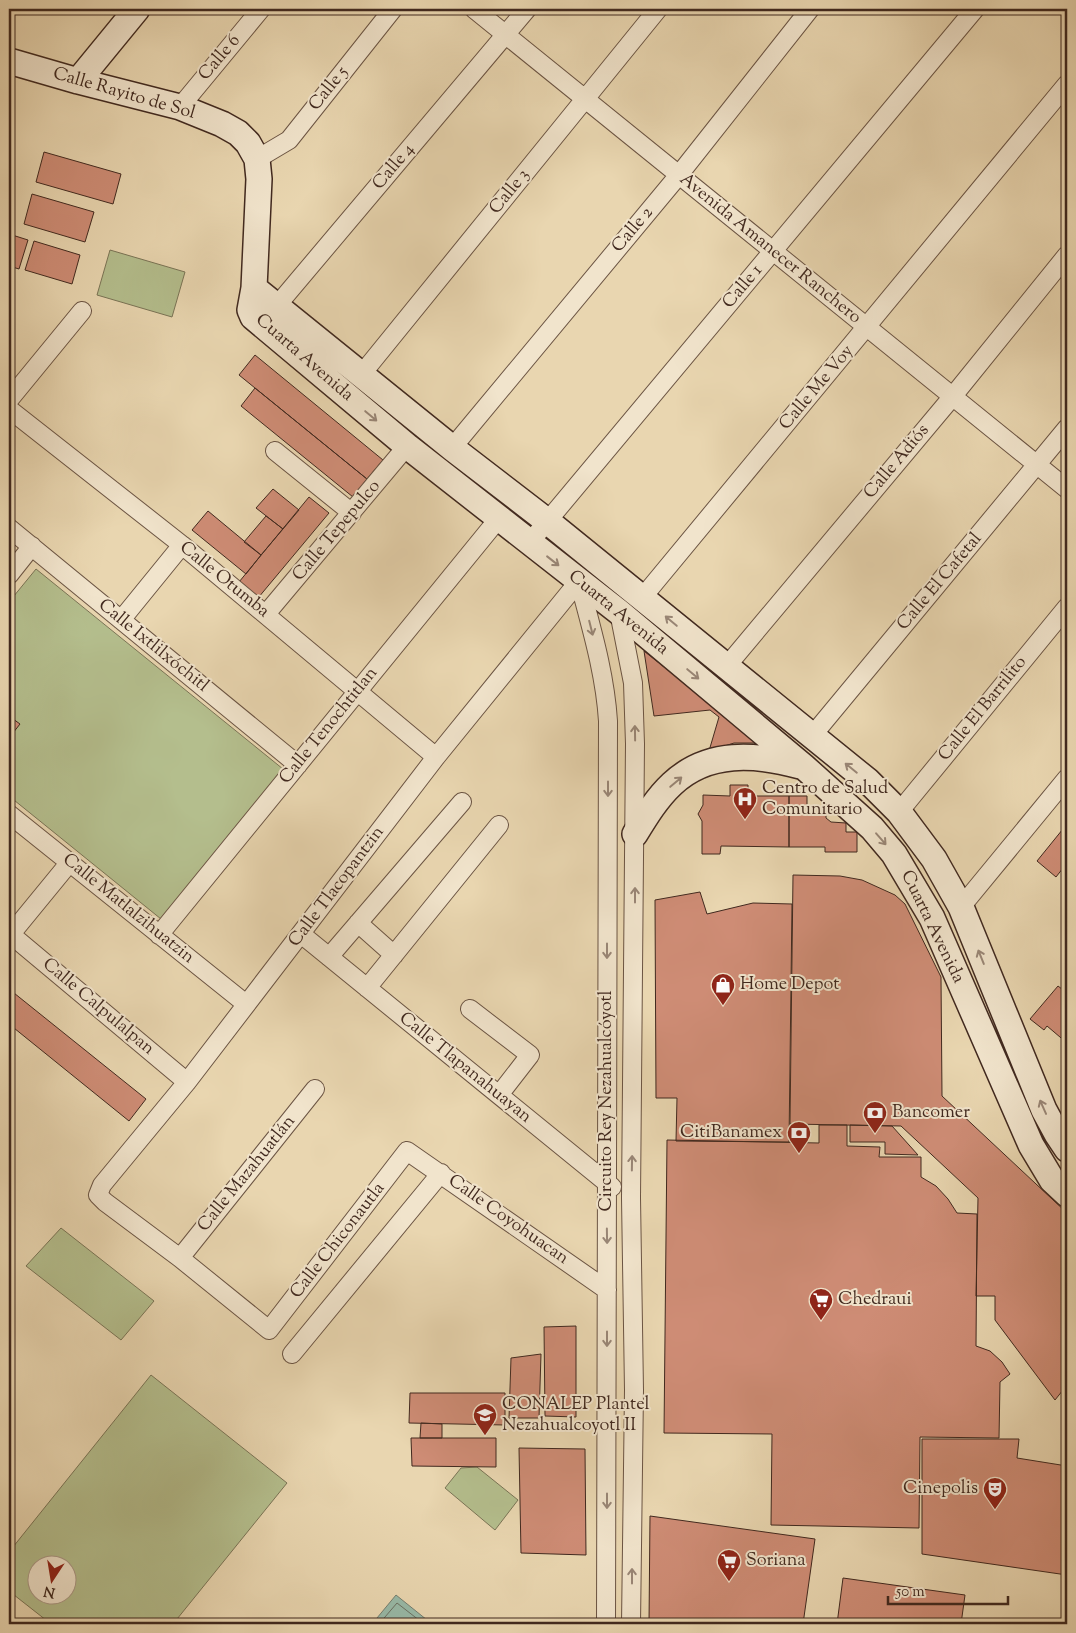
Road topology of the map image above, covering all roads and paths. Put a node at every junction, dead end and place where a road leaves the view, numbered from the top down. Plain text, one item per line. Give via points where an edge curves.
1 (137, 9) edge
2 (261, 9) edge
3 (393, 9) edge
4 (474, 9) edge
5 (527, 9) edge
6 (658, 9) edge
7 (810, 9) edge
8 (975, 9) edge
9 (507, 34) junction
10 (9, 61) edge
11 (78, 81) junction
12 (1067, 84) edge
13 (585, 99) junction
14 (180, 107) junction
15 (257, 159) junction
16 (678, 176) junction
17 (774, 251) junction
18 (1067, 256) edge
19 (82, 311) dead end
20 (269, 316) junction
21 (867, 327) junction
22 (361, 375) junction
23 (953, 396) junction
24 (9, 400) edge
25 (9, 409) edge
26 (1067, 428) edge
27 (407, 446) junction
28 (452, 448) junction
29 (275, 451) dead end
30 (1037, 465) junction
31 (1067, 489) edge
32 (352, 513) junction
33 (499, 518) junction
34 (547, 520) junction
35 (9, 528) edge
36 (530, 542) junction
37 (182, 545) junction
38 (32, 546) junction
39 (9, 575) edge
40 (579, 581) junction
41 (636, 593) junction
42 (1067, 607) edge
43 (619, 612) junction
44 (266, 614) junction
45 (121, 620) junction
46 (726, 667) junction
47 (357, 691) junction
48 (812, 736) junction
49 (436, 757) junction
50 (298, 765) junction
51 (803, 766) junction
52 (1067, 778) edge
53 (462, 802) dead end
54 (899, 812) junction
55 (9, 814) edge
56 (499, 825) dead end
57 (635, 834) junction
58 (70, 862) junction
59 (961, 907) junction
60 (358, 923) junction
61 (10, 933) edge
62 (301, 934) junction
63 (159, 935) junction
64 (394, 955) junction
65 (329, 956) junction
66 (367, 988) junction
67 (246, 1004) junction
68 (470, 1009) dead end
69 (1023, 1058) junction
70 (996, 1067) junction
71 (187, 1082) junction
72 (315, 1089) dead end
73 (499, 1096) junction
74 (633, 1103) junction
75 (606, 1104) junction
76 (1062, 1142) edge
77 (1031, 1145) junction
78 (407, 1151) joint
79 (441, 1173) junction
80 (606, 1184) junction
81 (1067, 1194) edge
82 (631, 1198) junction
83 (180, 1258) junction
84 (608, 1290) junction
85 (292, 1354) dead end
86 (606, 1624) edge
87 (631, 1624) edge

1 - 11 main road
2 - 14 street, Calle 6
3 - 15 street, Calle 5 via 289,140
4 - 9 street, Avenida Amanecer Ranchero
5 - 9 street, Calle 4
6 - 13 street, Calle 3
7 - 16 street, Calle 2
8 - 17 street, Calle 1
9 - 13 street, Avenida Amanecer Ranchero
9 - 20 street, Calle 4
10 - 11 main road, Calle Rayito de Sol
11 - 14 main road, Calle Rayito de Sol
12 - 21 street, Calle Me Voy
13 - 16 street, Avenida Amanecer Ranchero
13 - 22 street, Calle 3
14 - 15 main road, Calle Rayito de Sol via 238,132
15 - 20 main road, Cuarta Avenida via 254,288 250,310 253,317
16 - 17 street, Avenida Amanecer Ranchero
16 - 28 street, Calle 2
17 - 21 street, Avenida Amanecer Ranchero
17 - 34 street, Calle 1
18 - 23 street, Calle Adiós
19 - 24 street
20 - 22 main road, Cuarta Avenida
20 -> 27 main road, Cuarta Avenida
21 - 23 street, Avenida Amanecer Ranchero
21 - 41 street, Calle Me Voy
22 - 28 main road, Cuarta Avenida
23 - 30 street, Avenida Amanecer Ranchero
23 - 46 street, Calle Adiós
25 - 37 street, Calle Otumba
26 - 30 street, Calle El Cafetal
27 - 32 street, Calle Tepepulco
27 - 33 main road, Cuarta Avenida
28 - 34 main road, Cuarta Avenida
29 - 32 street
30 - 31 street, Avenida Amanecer Ranchero
30 - 48 street, Calle El Cafetal
32 - 44 street, Calle Tepepulco
33 - 36 main road, Cuarta Avenida
33 - 47 street, Calle Tenochtitlan
34 - 36 street, Calle 1
34 - 41 main road, Cuarta Avenida
35 - 38 street, Calle Ixtlilxóchitl
36 -> 40 main road, Cuarta Avenida
37 - 44 street, Calle Otumba
37 - 45 street
38 - 39 street
38 - 45 street, Calle Ixtlilxóchitl
40 - 43 main road, Cuarta Avenida
40 - 49 street, Calle Tlacopantzin
40 -> 75 street, Circuito Rey Nezahualcóyotl via 601,667 608,721
41 - 43 street
46 -> 41 main road, Cuarta Avenida
42 - 54 street, Calle El Barrilito
43 -> 51 main road, Cuarta Avenida
57 -> 43 street, Circuito Rey Nezahualcóyotl via 635,708
44 - 47 street, Calle Otumba
45 - 50 street, Calle Ixtlilxóchitl
46 - 48 main road, Cuarta Avenida
47 - 49 street, Calle Otumba
47 - 50 street, Calle Tenochtitlan
54 -> 48 main road, Cuarta Avenida via 868,781
49 - 62 street, Calle Tlacopantzin
50 - 63 street, Calle Tenochtitlan
57 -> 51 main road via 673,783 701,765 737,756 756,756
51 -> 70 main road, Cuarta Avenida via 872,828 899,862 932,918
52 - 59 street
53 - 60 street
54 - 59 main road, Cuarta Avenida via 934,859
55 - 58 street, Calle Matlalzihuatzin
56 - 64 street
74 -> 57 street, Circuito Rey Nezahualcóyotl
58 - 61 street
58 - 63 street, Calle Matlalzihuatzin
69 -> 59 main road, Cuarta Avenida
60 - 64 street
60 - 65 street
61 - 71 street, Calle Calpulalpan
62 - 65 street, Calle Tlapanahuayan
62 - 67 street, Calle Tlacopantzin
63 - 67 street, Calle Matlalzihuatzin
64 - 66 street
65 - 66 street, Calle Tlapanahuayan
66 - 73 street, Calle Tlapanahuayan
67 - 71 street, Calle Tlacopantzin
68 - 73 street via 530,1055
69 - 70 main road
76 -> 69 main road, Cuarta Avenida via 1044,1110
70 - 77 main road, Cuarta Avenida
71 - 83 street, Calle Tlacopantzin via 98,1195
72 - 83 street, Calle Mazahuatlán
73 - 80 street, Calle Tlapanahuayan
74 - 75 street
82 -> 74 street, Circuito Rey Nezahualcóyotl
75 - 80 street, Circuito Rey Nezahualcóyotl
76 - 77 main road
77 - 81 main road, Cuarta Avenida via 1052,1180
78 - 79 street, Calle Coyohuacan
78 - 83 street, Calle Chiconautla via 269,1330
79 - 84 street, Calle Coyohuacan
79 - 85 street
80 - 82 street, Calle Tlapanahuayan
80 -> 84 street, Circuito Rey Nezahualcóyotl
87 -> 82 street, Circuito Rey Nezahualcóyotl via 634,1390
84 -> 86 street, Circuito Rey Nezahualcóyotl

